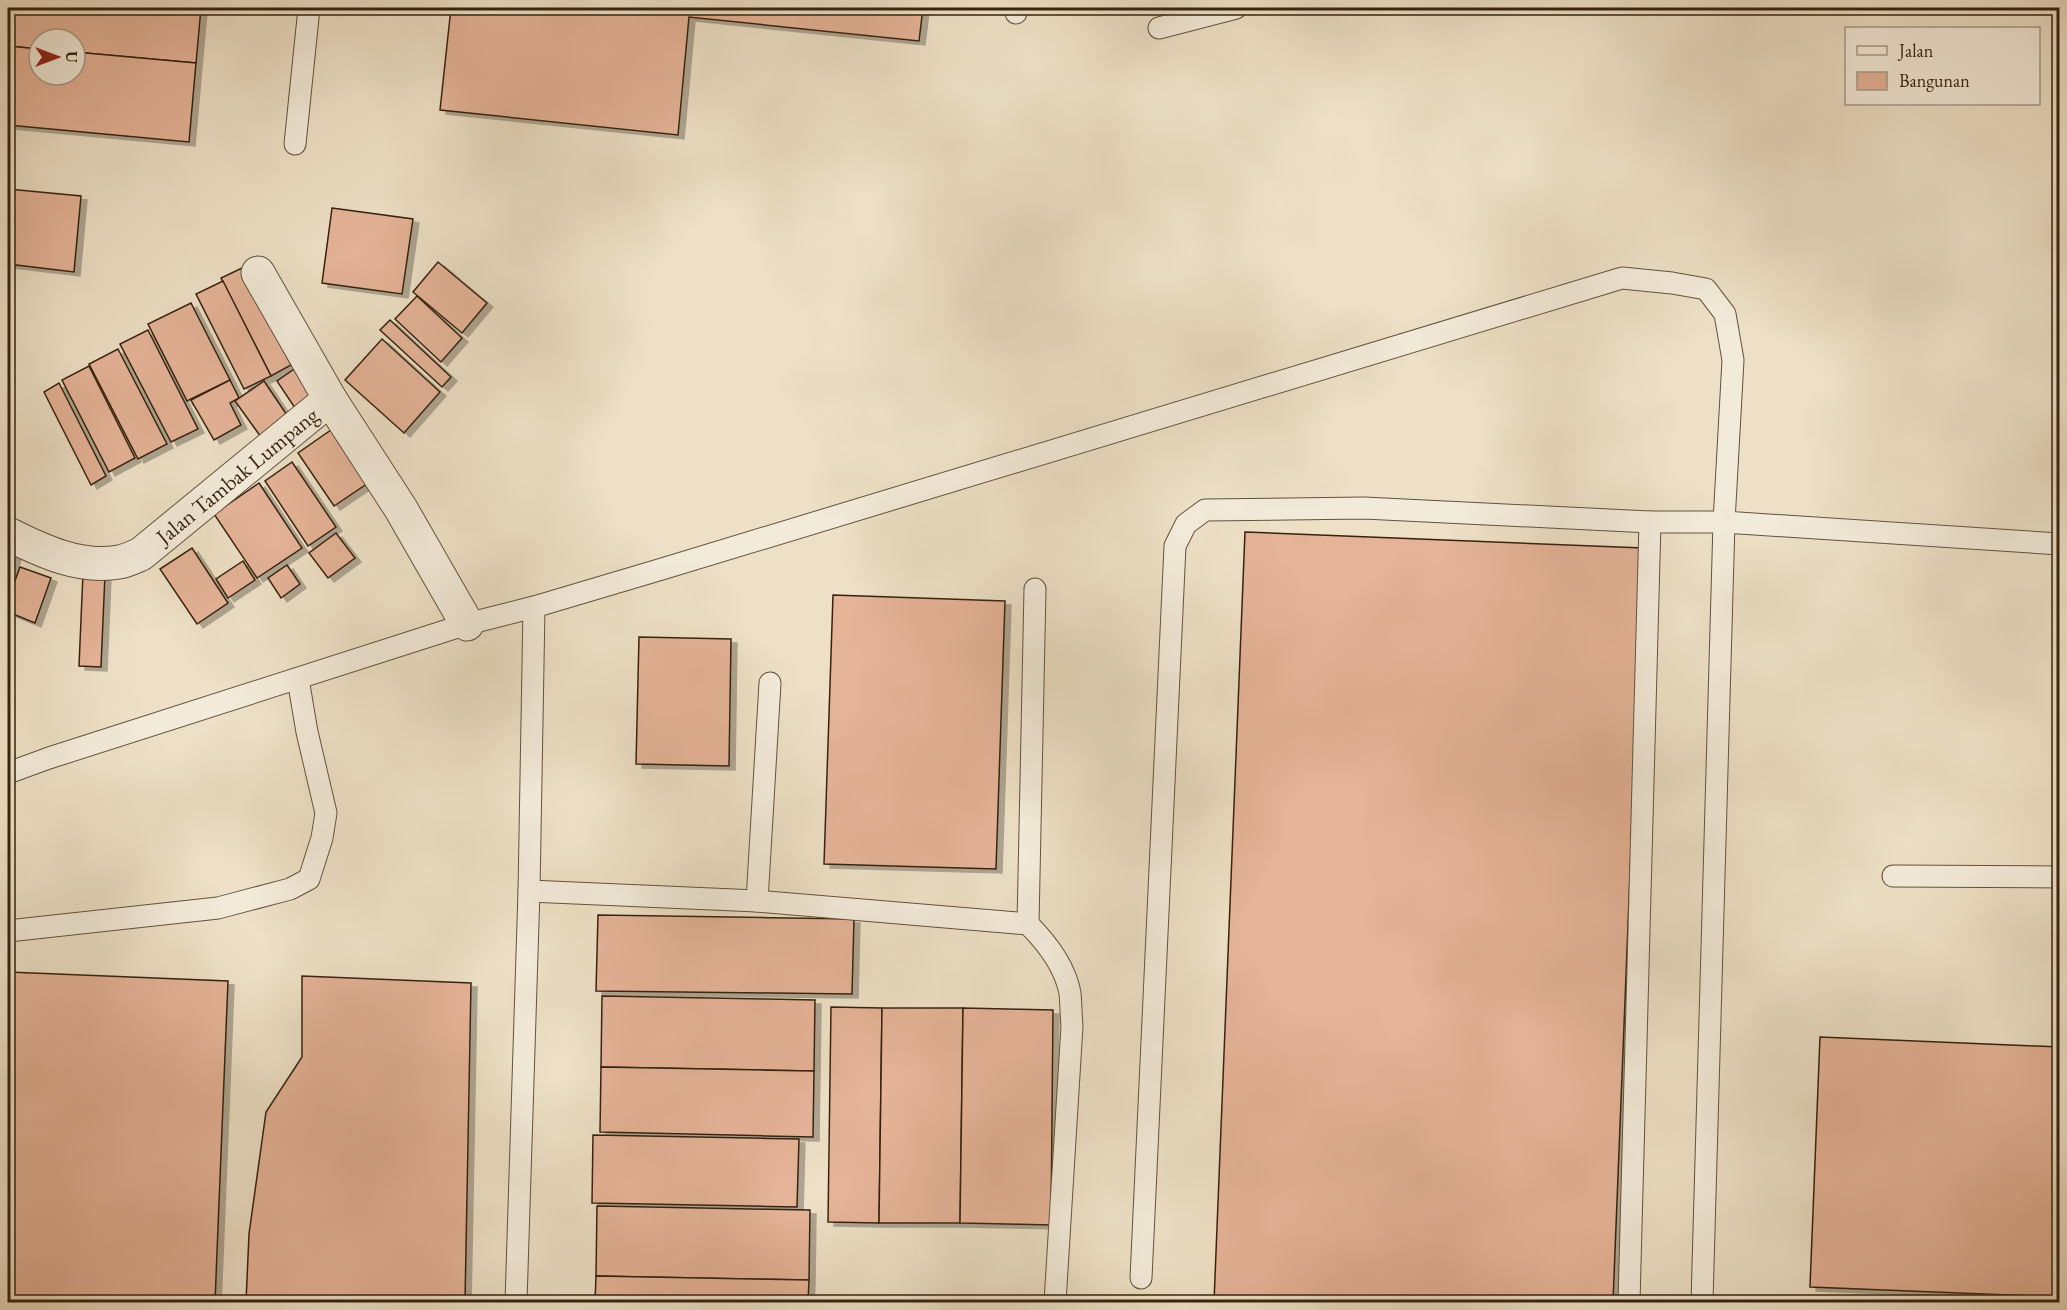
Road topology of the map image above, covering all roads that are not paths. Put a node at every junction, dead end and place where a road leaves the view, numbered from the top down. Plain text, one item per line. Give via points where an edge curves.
1 (309, 8) edge
2 (1236, 8) edge
3 (1159, 28) dead end
4 (295, 144) dead end
5 (258, 273) dead end
6 (330, 399) junction
7 (1650, 522) junction
8 (1724, 522) junction
9 (8, 534) edge
10 (2060, 544) edge
11 (1035, 589) dead end
12 (534, 607) junction
13 (467, 624) junction
14 (298, 679) junction
15 (770, 683) dead end
16 (8, 773) edge
17 (1893, 876) dead end
18 (2060, 876) edge
19 (529, 891) junction
20 (757, 901) junction
21 (1028, 924) junction
22 (8, 931) edge
23 (1141, 1278) dead end
24 (516, 1302) edge
25 (1055, 1302) edge
26 (1629, 1302) edge
27 (1702, 1302) edge

1 - 4 lane
2 - 3 lane
5 - 6 street, Jalan Tambak Lumpang
6 - 9 street, Jalan Tambak Lumpang via 141,554 120,562 70,560
6 - 13 street via 401,509
7 - 8 lane
7 - 23 lane via 1364,508 1205,510 1186,524 1175,546
7 - 26 lane
8 - 10 lane
8 - 12 lane via 1733,360 1725,314 1706,289 1622,278
8 - 27 lane
11 - 21 lane
12 - 13 lane
12 - 19 lane
13 - 14 lane
14 - 16 lane
14 - 22 lane via 326,813 309,879 290,889 218,908
15 - 20 lane
17 - 18 lane
19 - 20 lane
19 - 24 lane
20 - 21 lane
21 - 25 lane via 1046,942 1070,991 1072,1026

